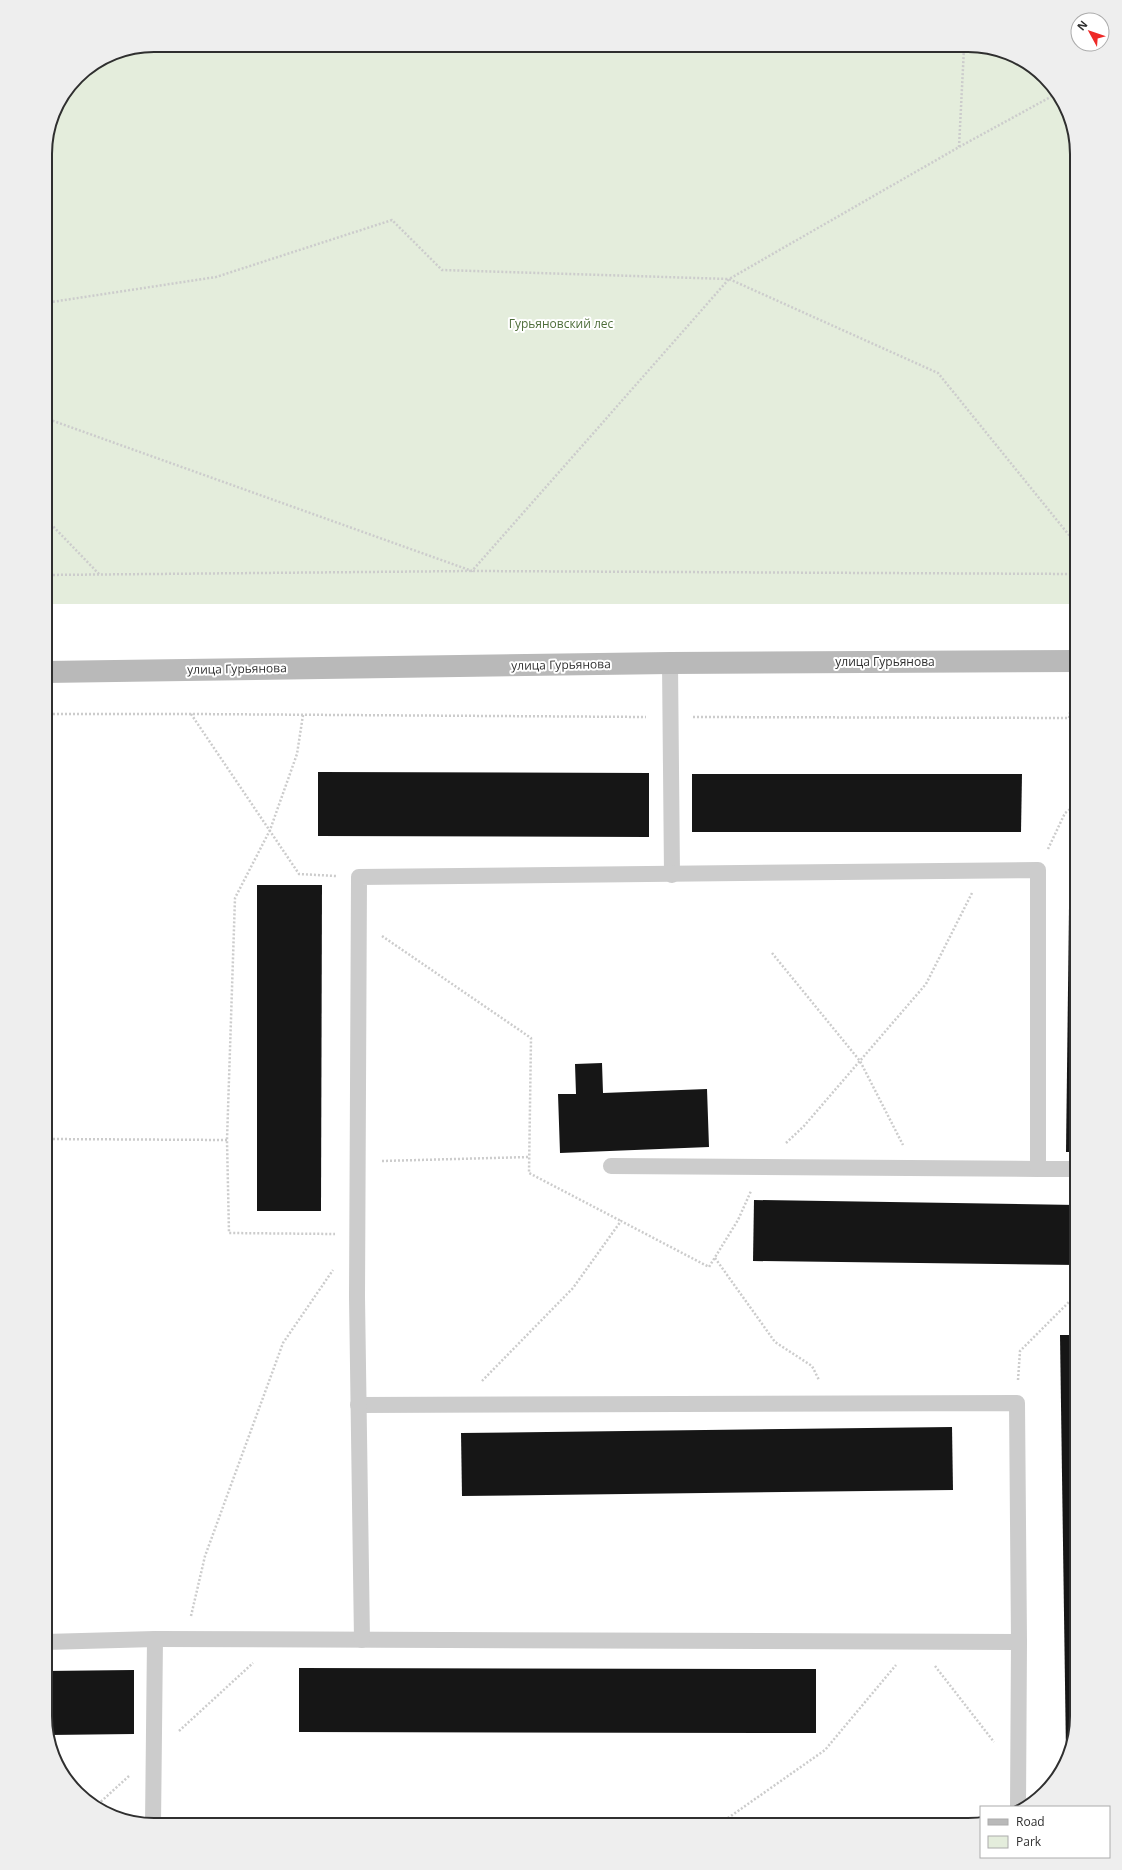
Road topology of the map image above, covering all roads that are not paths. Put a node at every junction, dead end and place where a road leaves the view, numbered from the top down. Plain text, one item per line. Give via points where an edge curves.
1 (1070, 661) edge
2 (670, 663) junction
3 (52, 672) edge
4 (672, 875) junction
5 (611, 1166) dead end
6 (1038, 1169) junction
7 (1070, 1169) edge
8 (358, 1405) junction
9 (155, 1639) junction
10 (362, 1640) junction
11 (52, 1642) edge
12 (1019, 1642) junction
13 (1018, 1805) edge
14 (153, 1818) edge

1 - 2 street, улица Гурьянова
2 - 3 street, улица Гурьянова
2 - 4 lane
4 - 6 lane via 1038,870
4 - 8 lane via 359,877
5 - 6 lane
6 - 7 lane
8 - 10 lane
8 - 12 lane via 1017,1403
9 - 10 lane
9 - 11 lane
9 - 14 lane
10 - 12 lane
12 - 13 lane

